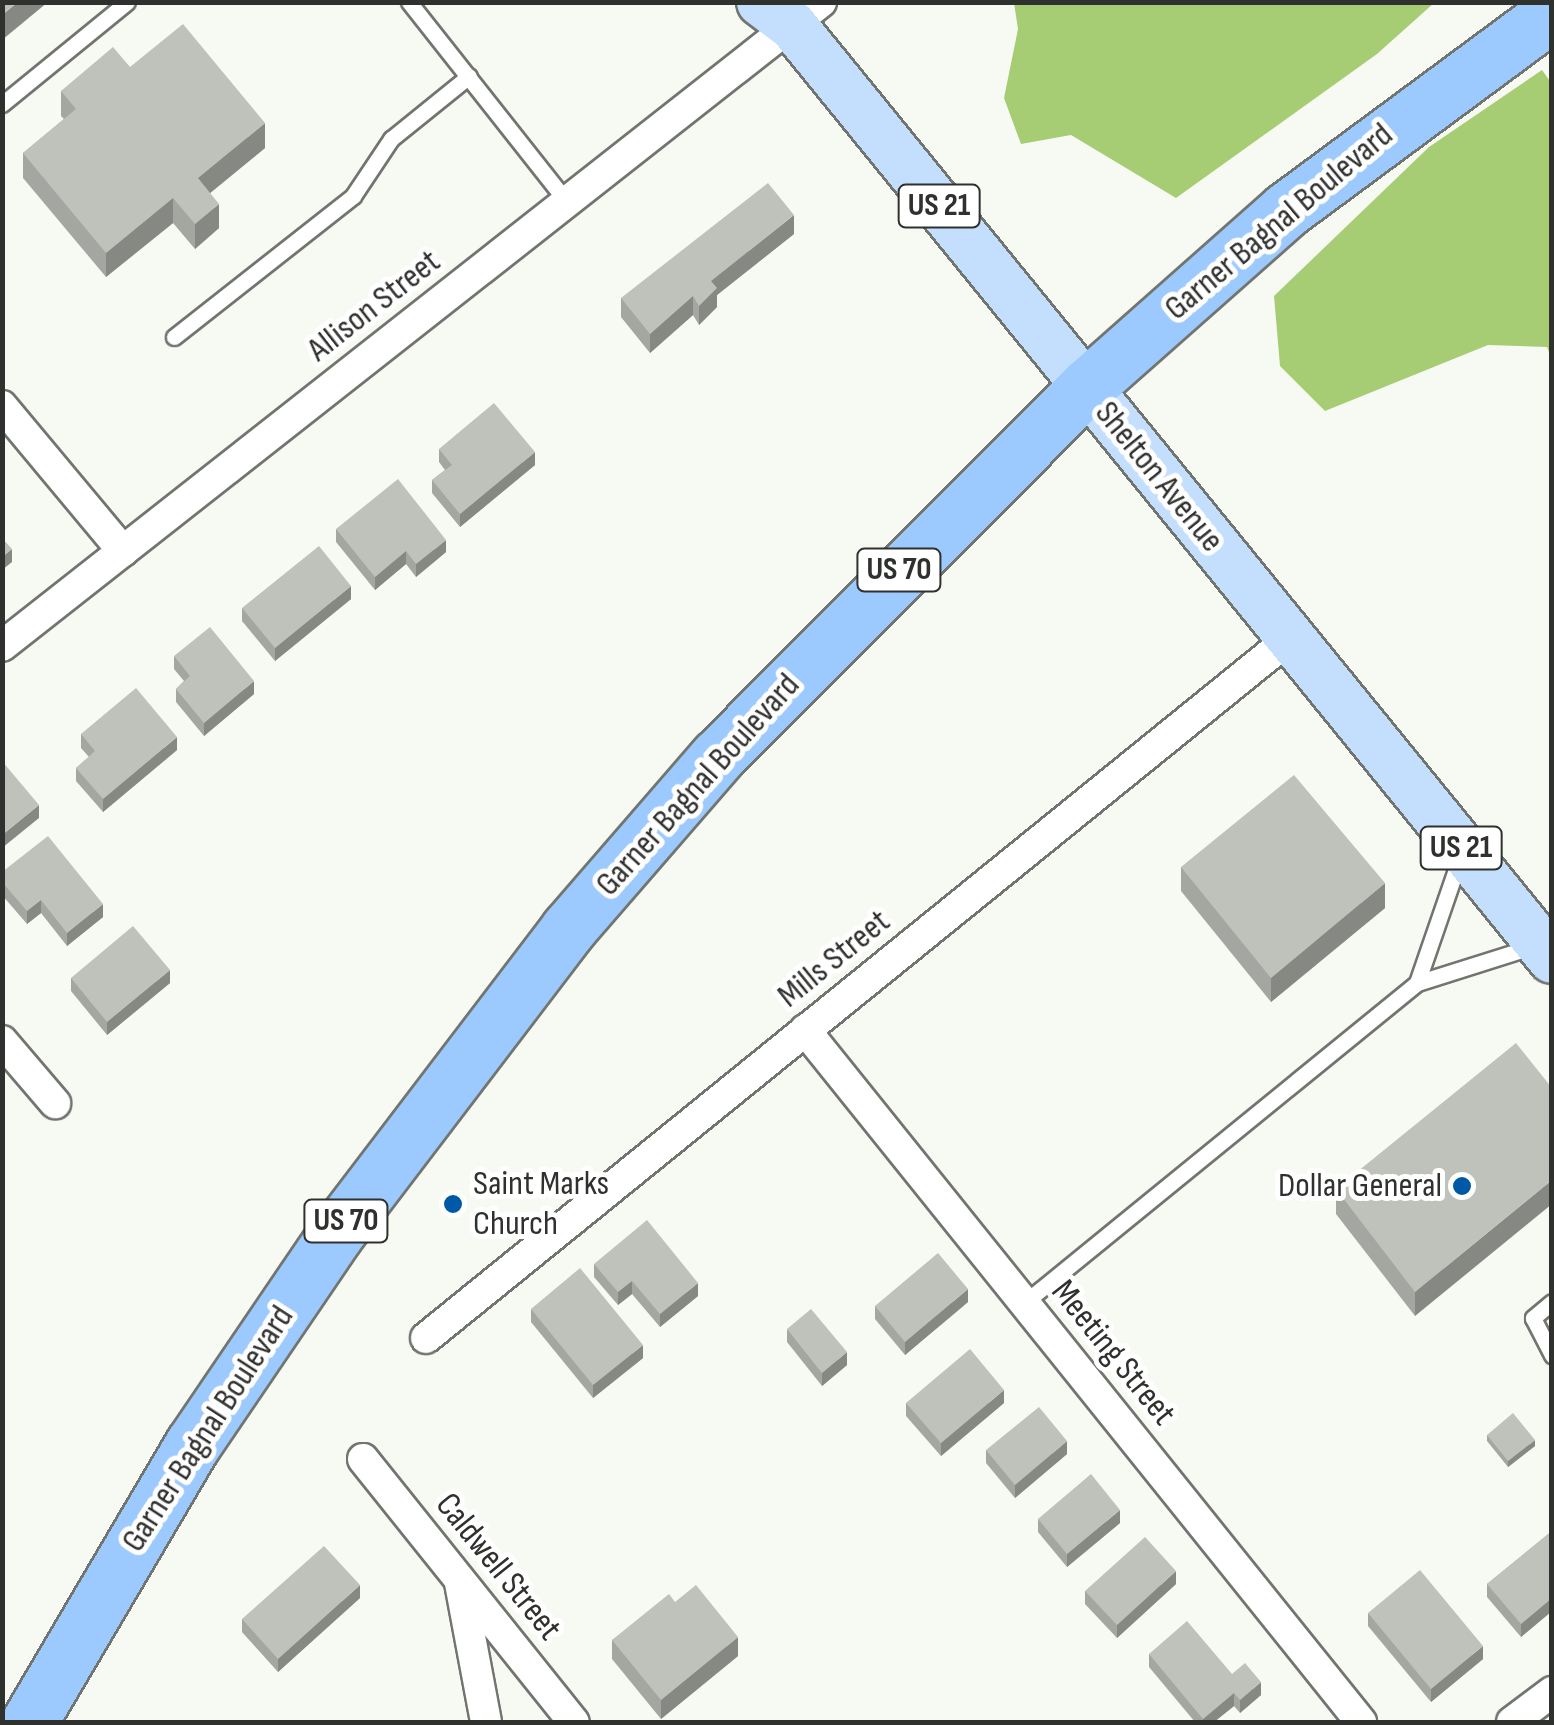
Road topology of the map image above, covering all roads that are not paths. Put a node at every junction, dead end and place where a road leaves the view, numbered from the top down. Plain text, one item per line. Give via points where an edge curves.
1 (127, 2) edge
2 (409, 2) edge
3 (791, 10) edge
4 (1552, 13) edge
5 (469, 76) junction
6 (2, 104) edge
7 (567, 202) junction
8 (174, 337) dead end
9 (1086, 387) junction
10 (2, 406) edge
11 (123, 552) junction
12 (1290, 638) junction
13 (2, 646) edge
14 (1462, 850) junction
15 (1546, 951) edge
16 (1417, 983) junction
17 (805, 1030) junction
18 (2, 1041) edge
19 (55, 1103) dead end
20 (1552, 1302) edge
21 (1024, 1303) junction
22 (426, 1338) dead end
23 (1552, 1355) edge
24 (362, 1458) dead end
25 (459, 1580) junction
26 (1552, 1692) edge
27 (29, 1722) edge
28 (486, 1722) edge
29 (574, 1722) edge
30 (1361, 1722) edge
31 (1512, 1722) edge

1 - 6 lane
2 - 5 lane
3 - 7 street, Allison Street
3 - 9 main road, Shelton Avenue / US 21
4 - 9 highway, Garner Bagnal Boulevard / US 70 via 1286,210
5 - 7 lane
5 - 8 lane via 391,139 353,196
7 - 11 street, Allison Street
9 - 12 main road, Shelton Avenue / US 21
9 - 27 highway, Garner Bagnal Boulevard / US 70 via 716,757 568,930 335,1235 224,1398
10 - 11 street
11 - 13 street, Allison Street
12 - 14 main road, Shelton Avenue / US 21
12 - 17 street, Mills Street
14 - 15 main road, Shelton Avenue / US 21
14 - 16 lane
15 - 16 lane
16 - 21 lane
17 - 21 street, Meeting Street
17 - 22 street, Mills Street
18 - 19 street
20 - 23 lane via 1533,1318
21 - 30 street, Meeting Street
24 - 25 street, Caldwell Street
25 - 28 street
25 - 29 street, Caldwell Street
26 - 31 street

